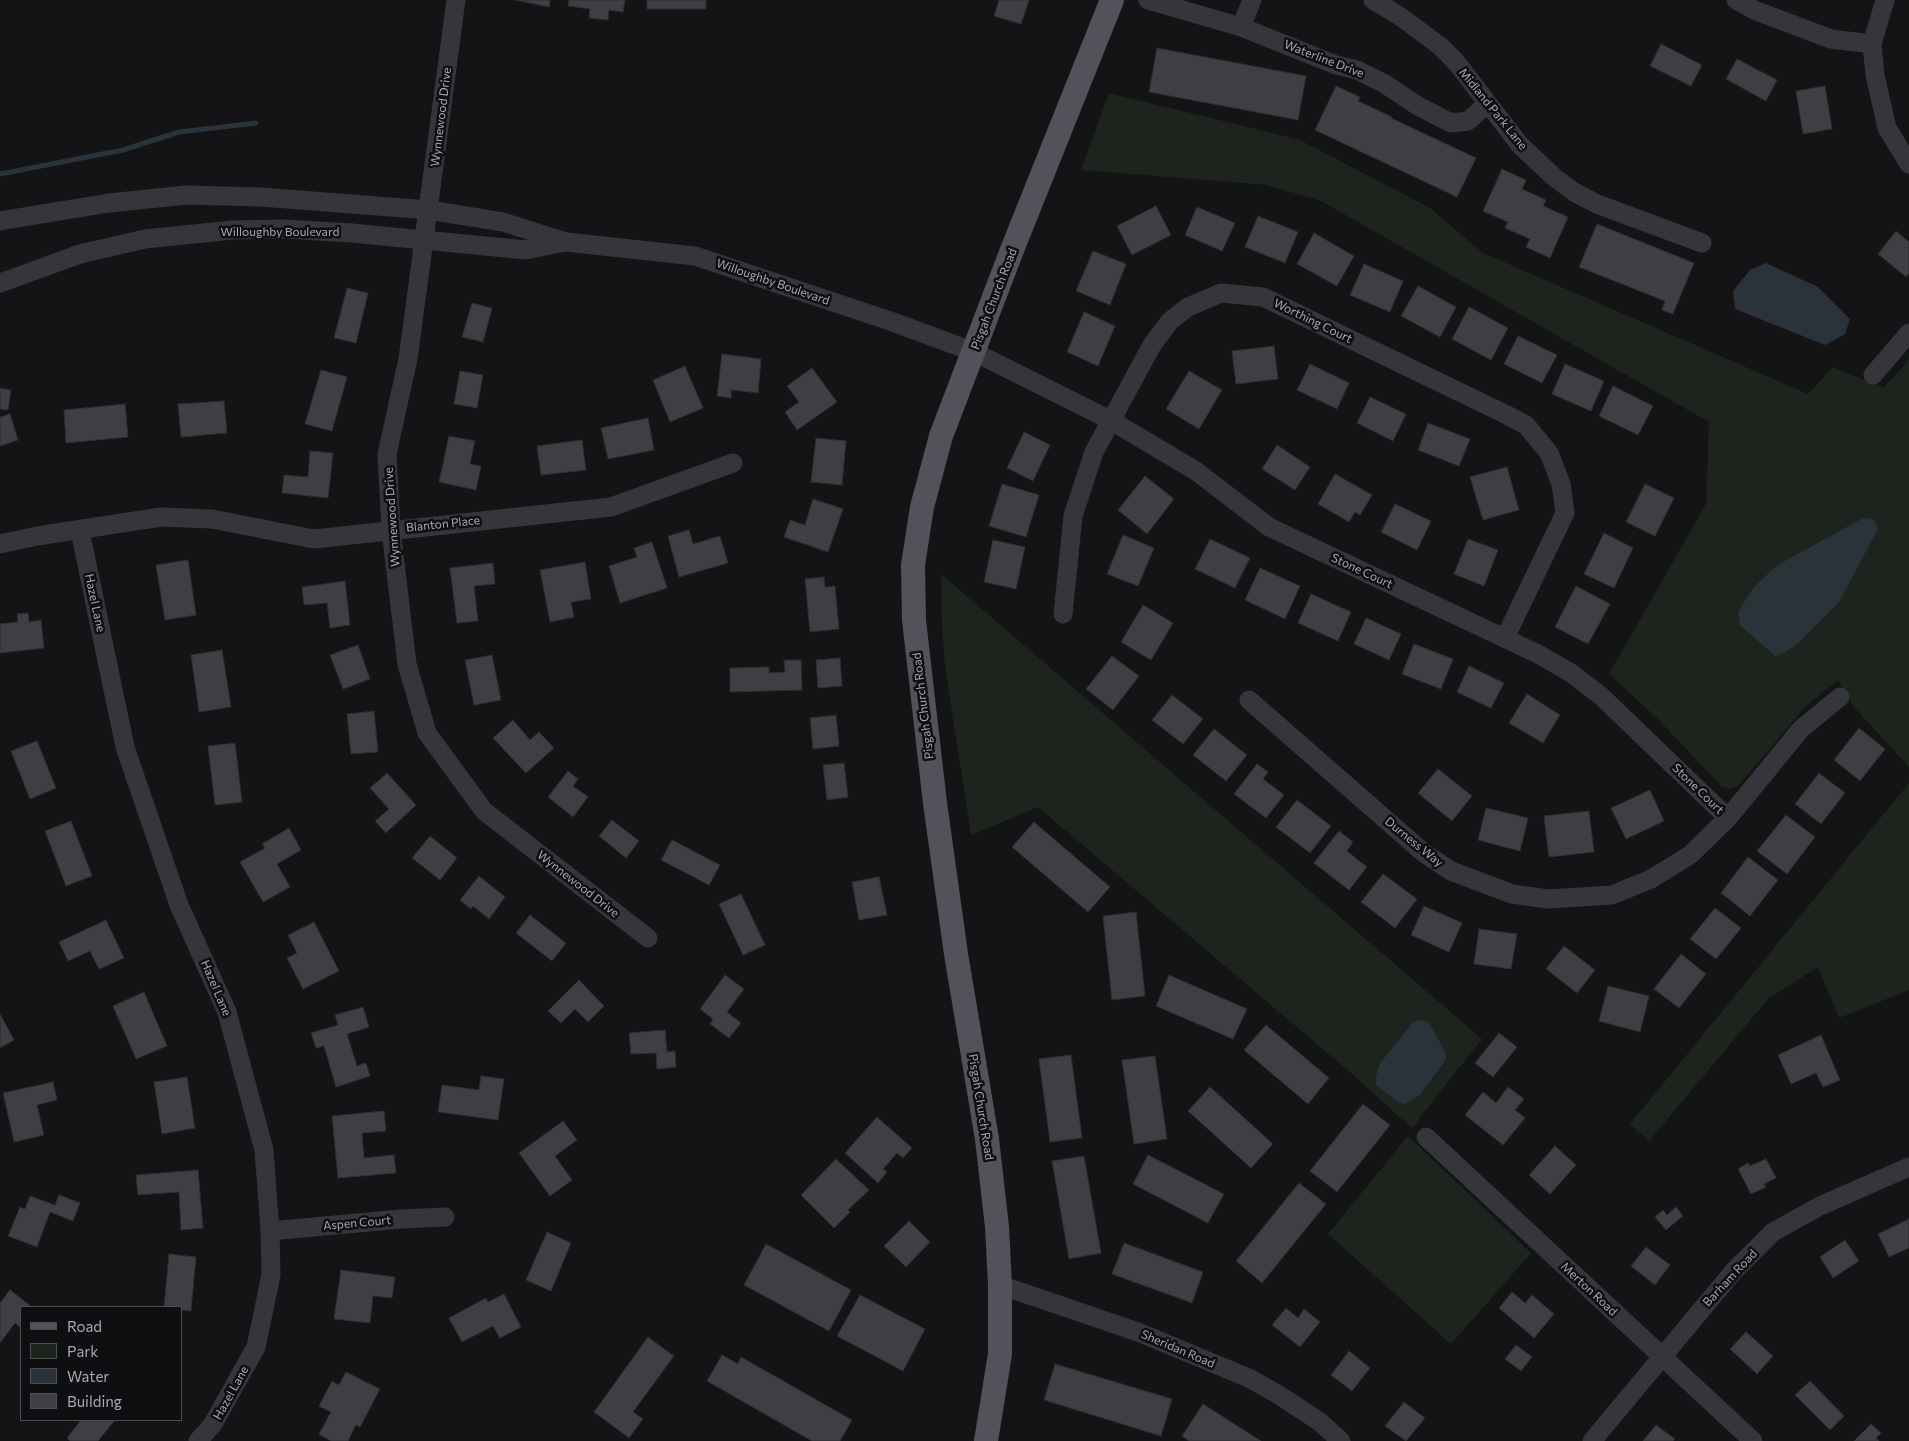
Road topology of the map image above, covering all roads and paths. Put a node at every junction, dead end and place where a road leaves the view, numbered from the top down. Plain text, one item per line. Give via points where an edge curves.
1 (456, 0) edge
2 (1112, 0) edge
3 (1148, 0) edge
4 (1252, 0) edge
5 (1373, 0) edge
6 (1736, 0) edge
7 (1885, 0) edge
8 (1242, 27) junction
9 (1872, 44) junction
10 (1487, 104) junction
11 (1909, 164) edge
12 (429, 210) junction
13 (0, 221) edge
14 (423, 240) junction
15 (566, 242) junction
16 (1702, 243) dead end
17 (0, 283) edge
18 (1909, 333) edge
19 (974, 352) junction
20 (1873, 375) dead end
21 (1110, 420) junction
22 (733, 463) dead end
23 (80, 530) junction
24 (391, 530) junction
25 (0, 544) edge
26 (1063, 614) dead end
27 (1505, 638) junction
28 (1840, 697) dead end
29 (1249, 700) dead end
30 (1728, 818) junction
31 (648, 938) dead end
32 (1426, 1137) dead end
33 (1909, 1167) edge
34 (444, 1217) dead end
35 (270, 1231) junction
36 (1000, 1285) junction
37 (1662, 1356) junction
38 (198, 1441) edge
39 (986, 1441) edge
40 (1342, 1441) edge
41 (1592, 1441) edge
42 (1753, 1441) edge

1 - 12 street, Wynnewood Drive
2 - 19 main road, Pisgah Church Road
3 - 8 street, Waterline Drive
4 - 8 street
5 - 10 street, Midland Park Lane via 1440,46
6 - 9 street via 1831,39
7 - 9 street
8 - 10 street, Waterline Drive via 1336,65 1357,70 1451,123 1468,121
9 - 11 street via 1887,128
10 - 16 street, Midland Park Lane via 1520,145 1574,192 1597,204
12 - 13 street, Willoughby Boulevard via 261,197 186,195 109,203
12 - 14 street, Wynnewood Drive
12 - 15 street, Willoughby Boulevard via 503,222
14 - 15 street, Willoughby Boulevard via 526,250
14 - 17 street, Willoughby Boulevard via 284,230 234,230 145,239 80,254
14 - 24 street, Wynnewood Drive via 408,359 387,454
15 - 19 street, Willoughby Boulevard via 695,256
18 - 20 street
19 - 21 street, Stone Court
19 - 36 main road, Pisgah Church Road via 941,436 922,507 913,564 914,620 956,954 988,1140
21 - 26 street, Worthing Court via 1094,452 1073,516
21 - 27 street, Stone Court via 1196,471 1269,527
21 - 27 street, Worthing Court via 1152,345 1170,321 1188,307 1221,293 1263,298 1526,425 1549,453 1561,484 1565,513
22 - 24 street, Blanton Place via 611,507
23 - 24 street, Blanton Place via 161,517 212,519 314,539
23 - 25 street, Blanton Place
23 - 35 street, Hazel Lane via 125,747 179,905 228,1012 264,1150
24 - 31 street, Wynnewood Drive via 407,664 427,733 484,810
27 - 30 street, Stone Court via 1571,673 1601,696
28 - 30 street, Durness Way via 1801,729
29 - 30 street, Durness Way via 1424,853 1451,871 1512,894 1548,899 1612,895 1651,878 1690,855
32 - 37 street, Merton Road
33 - 37 street, Barham Road via 1820,1206 1773,1232 1733,1272
34 - 35 street, Aspen Court
35 - 38 street, Hazel Lane via 270,1275 256,1347 213,1424
36 - 39 main road, Pisgah Church Road via 1000,1354
36 - 40 street, Sheridan Road via 1138,1332 1251,1379 1320,1422
37 - 41 street, Barham Road
37 - 42 street, Merton Road

